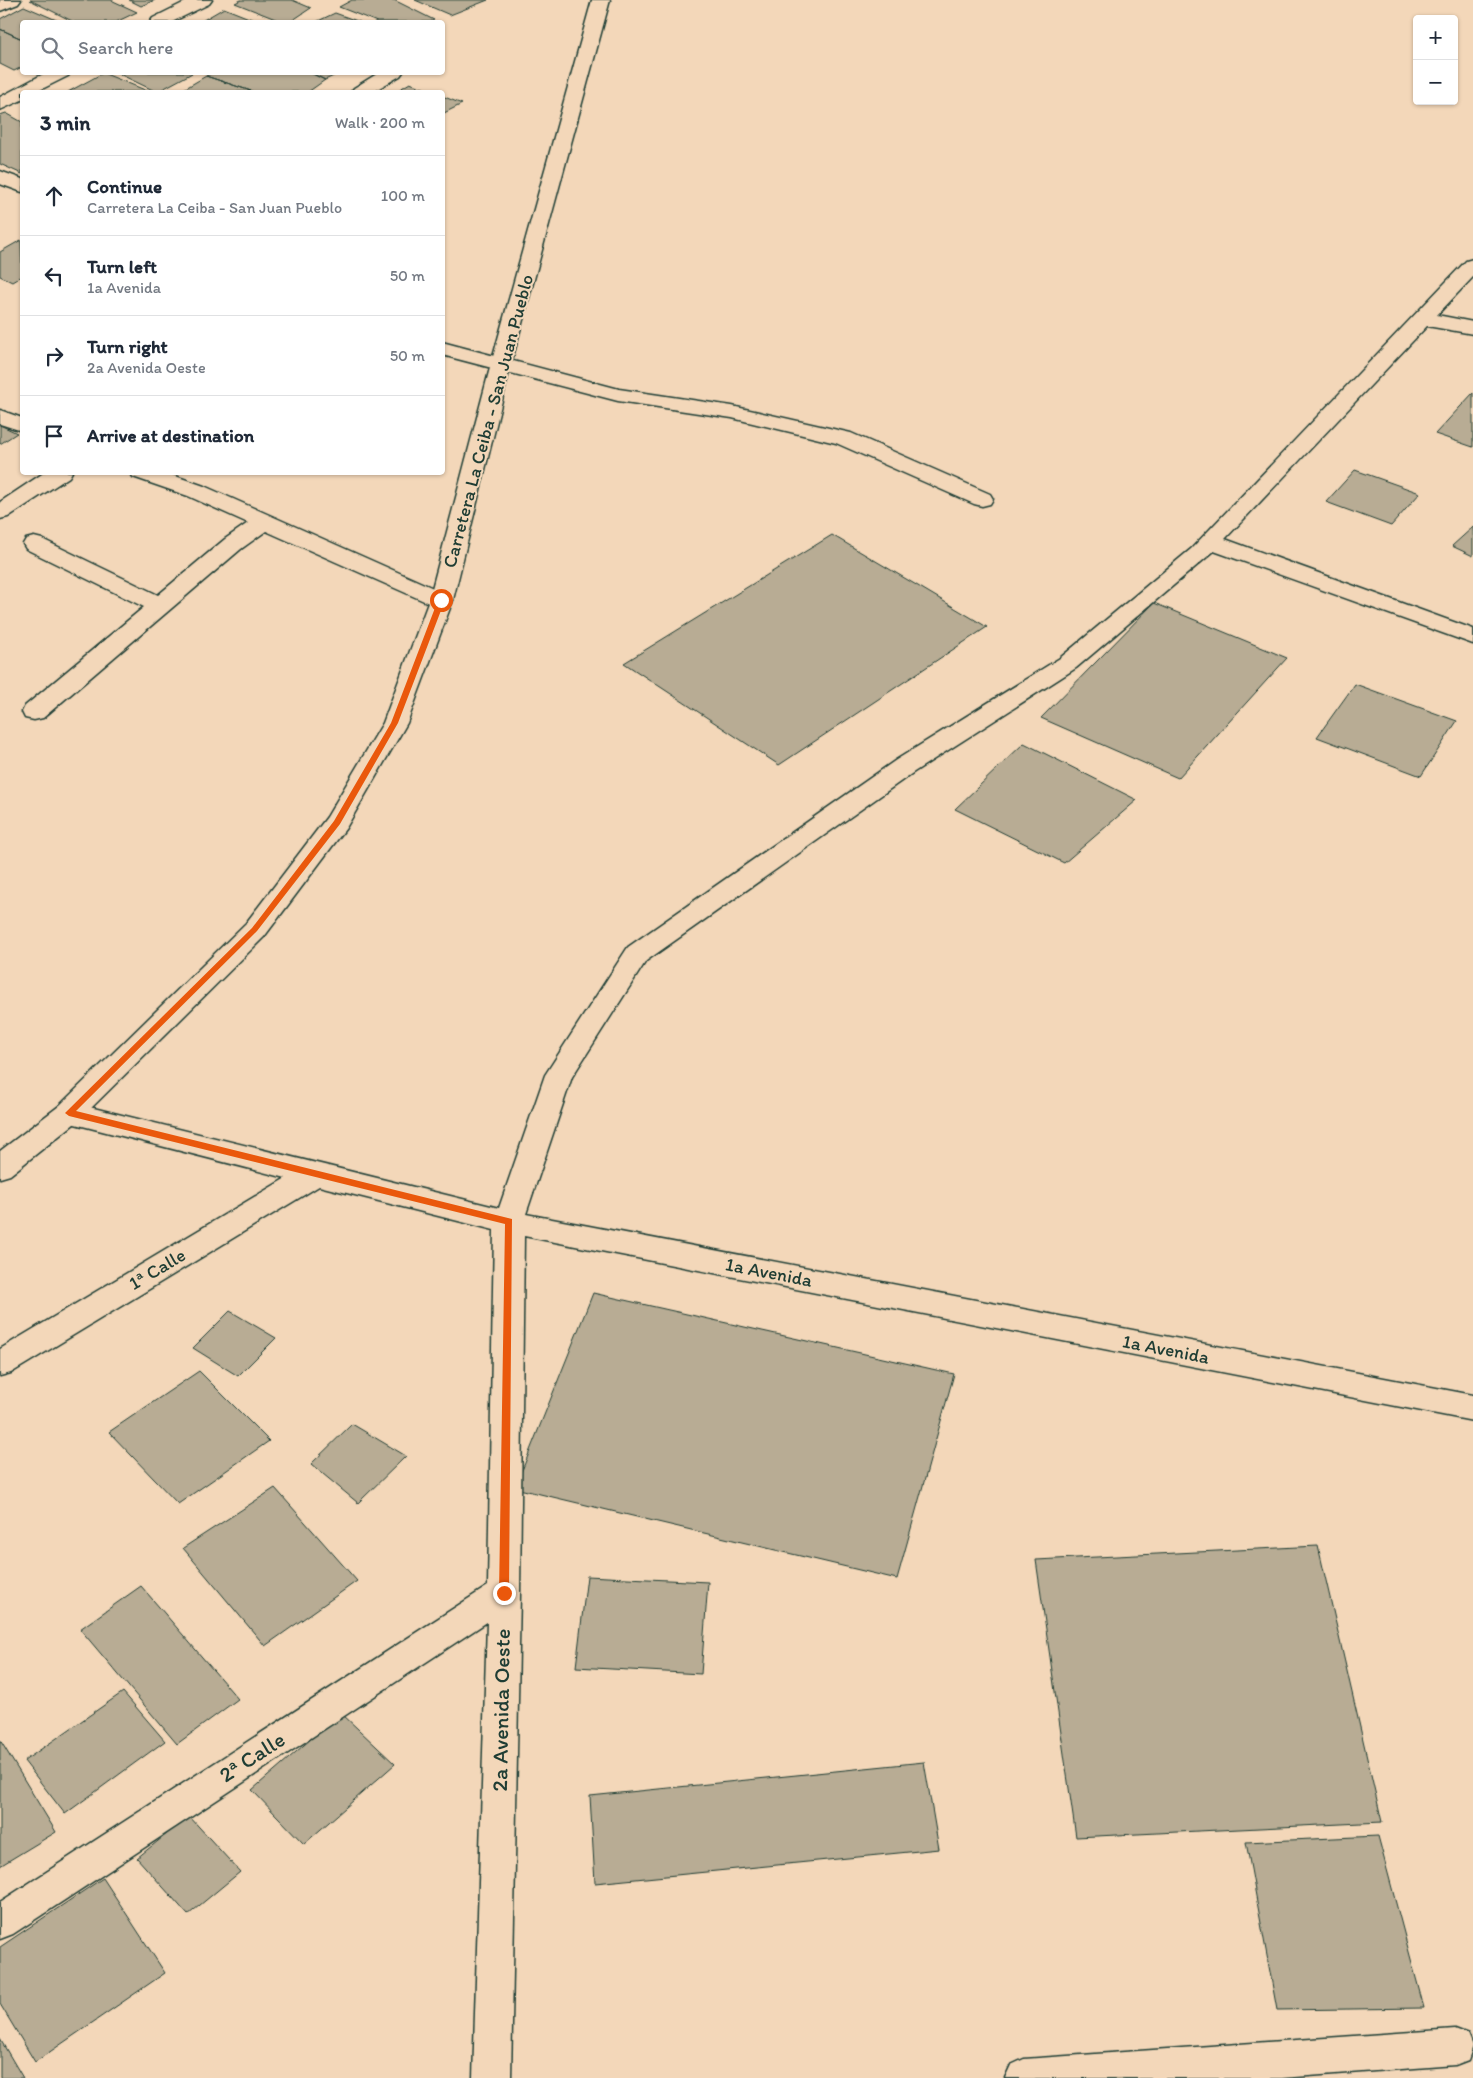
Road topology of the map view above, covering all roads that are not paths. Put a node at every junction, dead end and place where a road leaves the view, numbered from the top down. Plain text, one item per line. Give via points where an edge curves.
1 (12, 0) edge
2 (203, 0) edge
3 (601, 0) edge
4 (0, 6) edge
5 (163, 20) edge
6 (56, 75) edge
7 (389, 75) edge
8 (29, 90) edge
9 (363, 90) edge
10 (20, 94) edge
11 (0, 104) edge
12 (0, 177) edge
13 (20, 185) edge
14 (1473, 265) edge
15 (1422, 319) junction
16 (1473, 328) edge
17 (445, 349) edge
18 (501, 364) junction
19 (0, 416) edge
20 (20, 425) edge
21 (57, 475) edge
22 (150, 475) edge
23 (982, 499) dead end
24 (0, 512) edge
25 (265, 522) junction
26 (1210, 542) junction
27 (34, 544) dead end
28 (441, 600) junction
29 (160, 606) junction
30 (1473, 637) edge
31 (34, 712) dead end
32 (69, 1113) junction
33 (0, 1167) edge
34 (314, 1174) junction
35 (509, 1222) junction
36 (0, 1364) edge
37 (1473, 1408) edge
38 (504, 1593) junction
39 (0, 1922) edge
40 (1455, 2047) dead end
41 (492, 2078) edge
42 (1024, 2078) edge

1 - 4 street
2 - 5 street
3 - 18 street, Carretera La Ceiba - San Juan Pueblo
6 - 8 street
7 - 9 street
10 - 11 street
12 - 13 street
14 - 15 street, 2a Avenida Oeste
15 - 16 street
15 - 26 street, 2a Avenida Oeste
17 - 18 street
18 - 23 street via 618,395 732,412 843,438
18 - 28 street, Carretera La Ceiba - San Juan Pueblo
19 - 20 street
21 - 24 street
22 - 25 street via 196,491
25 - 28 street
25 - 29 street via 233,544
26 - 30 street
26 - 35 street, 2a Avenida Oeste via 1068,663 905,766 638,954 559,1075
27 - 29 street
28 - 32 street, Carretera La Ceiba - San Juan Pueblo via 394,723 337,822 254,930
29 - 31 street
32 - 33 street, Carretera La Ceiba - San Juan Pueblo
32 - 34 street, 1a Avenida
34 - 35 street, 1a Avenida
34 - 36 street, 1ª Calle
35 - 37 street, 1a Avenida
35 - 38 street, 2a Avenida Oeste
38 - 39 street, 2ª Calle
38 - 41 street, 2a Avenida Oeste
40 - 42 street

